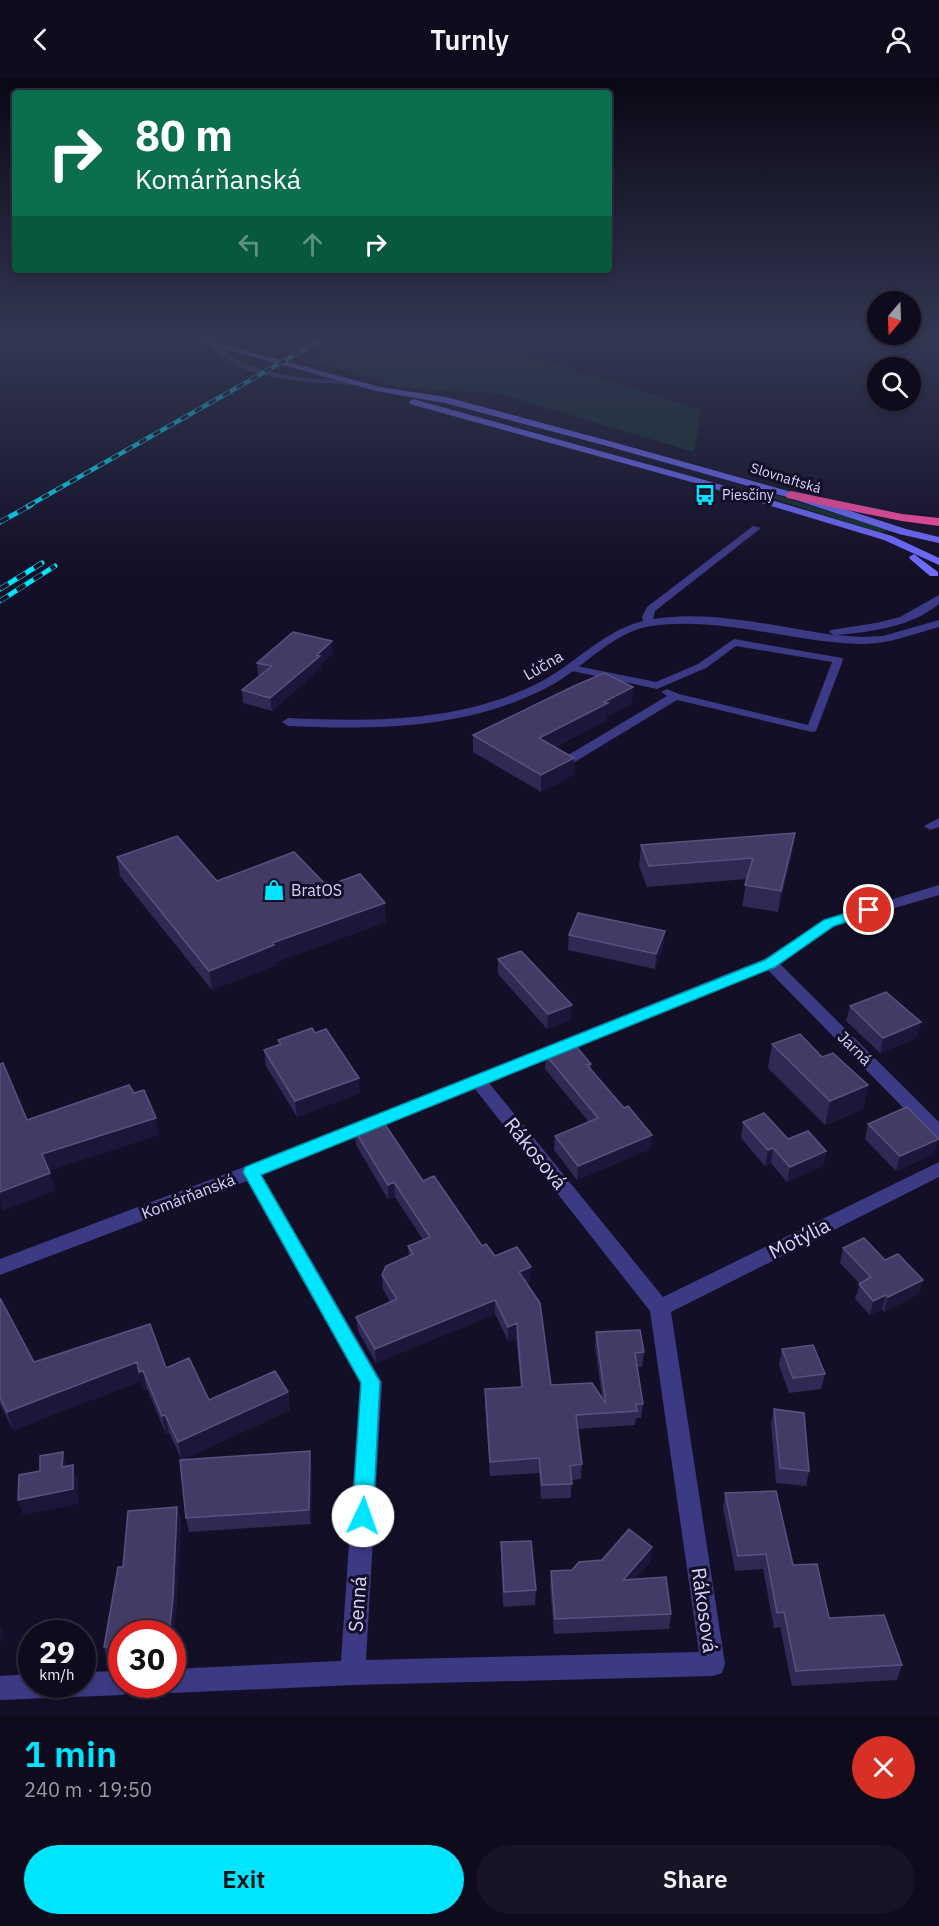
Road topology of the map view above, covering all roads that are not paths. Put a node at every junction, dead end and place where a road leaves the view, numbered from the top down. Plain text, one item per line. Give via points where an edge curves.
1 (462, 416) edge
2 (505, 416) edge
3 (791, 495) junction
4 (857, 516) junction
5 (939, 522) edge
6 (756, 528) dead end
7 (854, 530) junction
8 (939, 533) edge
9 (939, 540) edge
10 (939, 561) edge
11 (937, 579) edge
12 (939, 598) edge
13 (648, 623) junction
14 (939, 623) edge
15 (805, 634) junction
16 (572, 668) junction
17 (657, 686) junction
18 (675, 696) junction
19 (288, 722) dead end
20 (564, 763) edge
21 (939, 890) edge
22 (770, 963) junction
23 (478, 1081) junction
24 (939, 1133) edge
25 (939, 1168) edge
26 (251, 1172) junction
27 (0, 1267) edge
28 (660, 1308) junction
29 (353, 1673) junction
30 (186, 1680) edge
31 (108, 1684) edge
32 (0, 1688) edge

1 - 7 main road, Slovnaftská via 698,481
2 - 3 main road, Slovnaftská
3 - 4 main road, Slovnaftská
3 - 5 highway
4 - 8 main road
4 - 9 main road, Slovnaftská
6 - 13 lane via 651,609
7 - 10 main road, Slovnaftská via 904,544
7 - 11 main road, Slovnaftská via 914,557
10 - 11 main road
12 - 15 street, Lúčna via 923,610 877,626
13 - 15 street, Lúčna via 720,623
13 - 16 street, Lúčna via 610,638
14 - 15 street, Lúčna via 875,640
16 - 17 lane
16 - 19 street, Lúčna via 518,698 452,717 384,725
17 - 18 lane
17 - 18 lane via 702,666 734,642 838,660 812,729
18 - 20 lane
21 - 22 street, Komárňanská via 829,923
22 - 23 street, Komárňanská
22 - 24 street, Jarná
23 - 26 street, Komárňanská
23 - 28 street, Rákosová
25 - 28 street, Motýlia
26 - 27 street, Komárňanská
26 - 29 street, Senná via 371,1382
28 - 29 street, Rákosová via 713,1664
29 - 30 street, Rákosová
31 - 32 street

